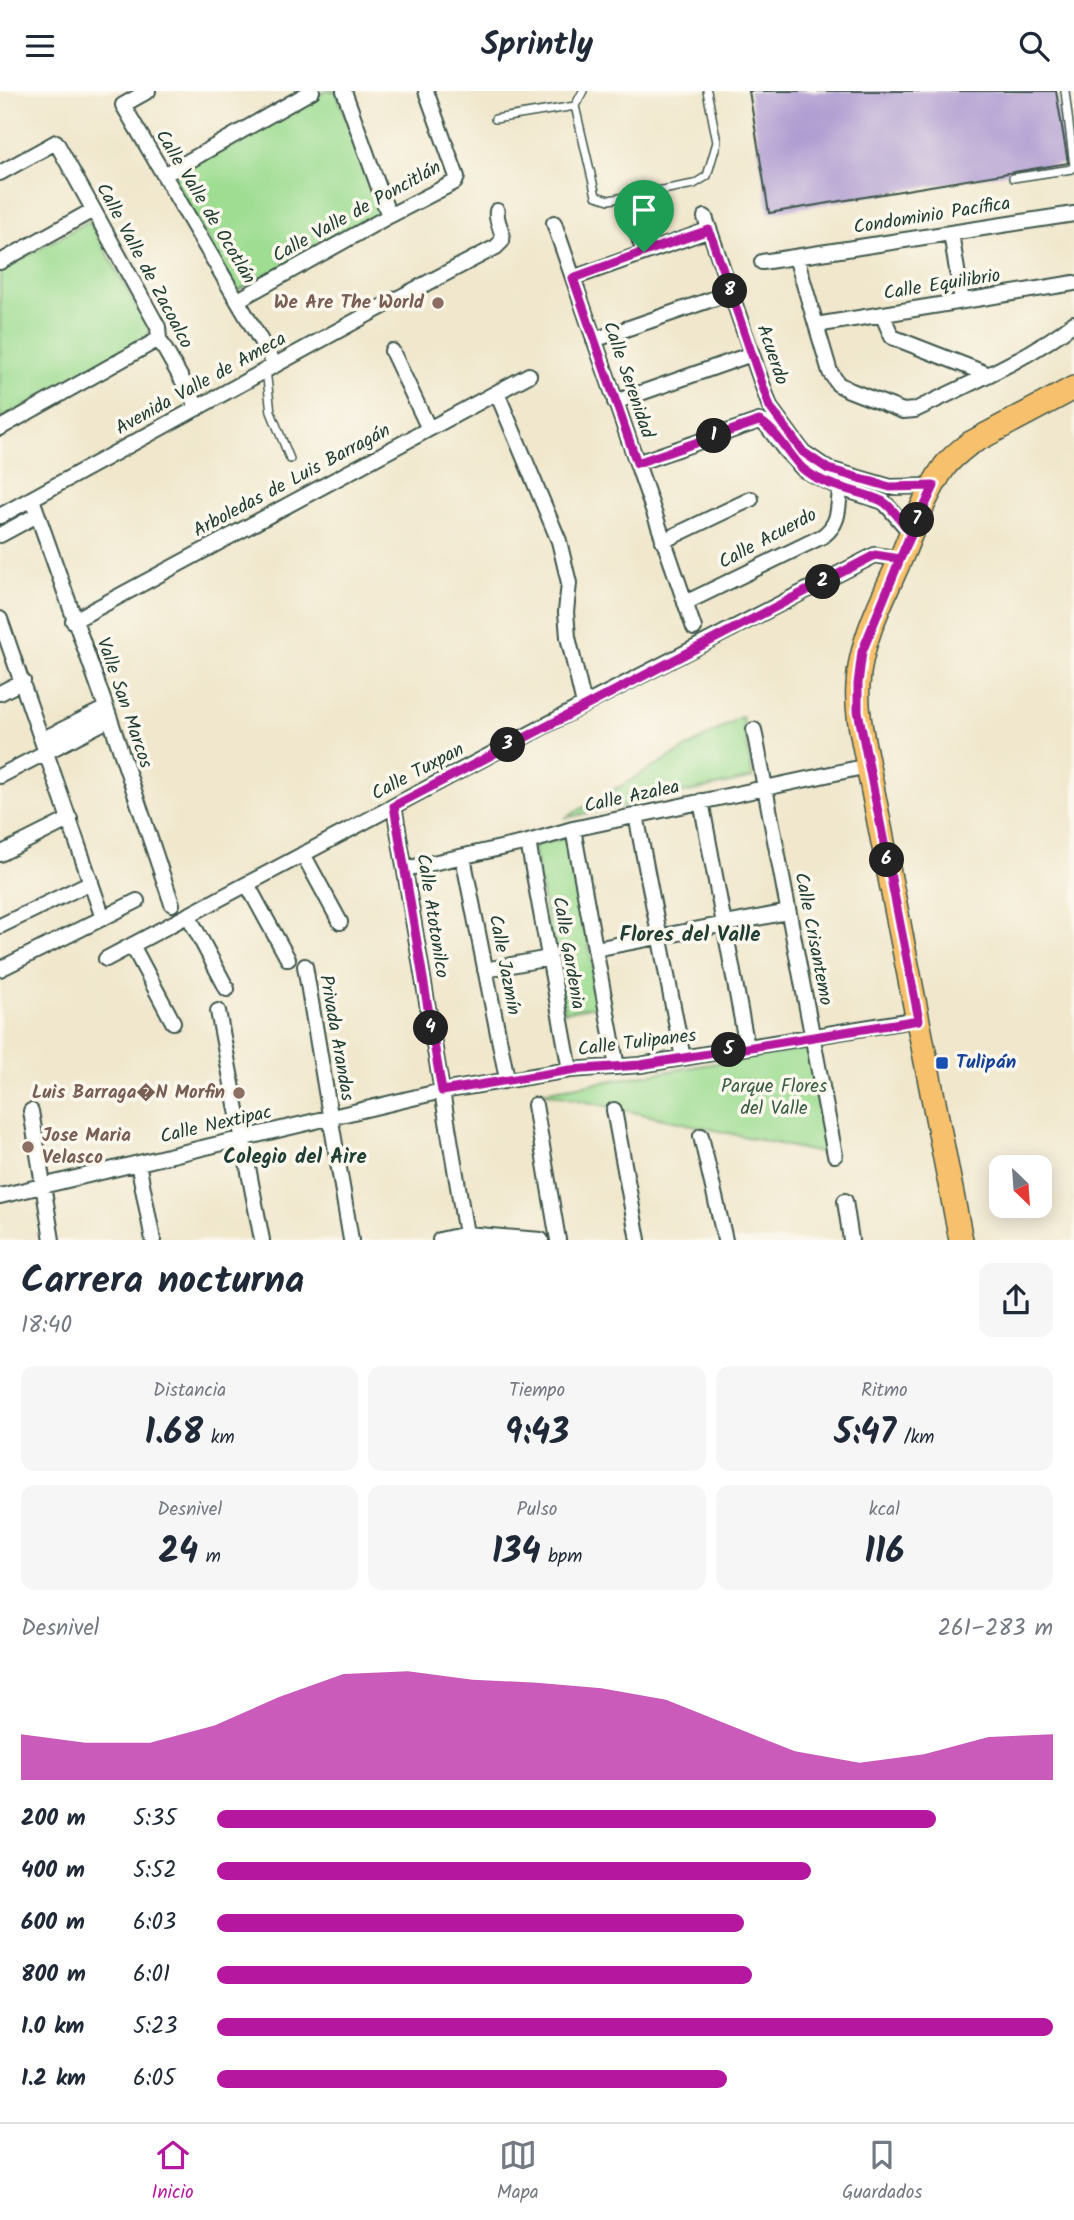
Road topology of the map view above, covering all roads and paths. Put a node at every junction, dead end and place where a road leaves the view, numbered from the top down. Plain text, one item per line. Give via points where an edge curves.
1 (148, 91) edge
2 (312, 91) edge
3 (344, 91) edge
4 (426, 91) edge
5 (583, 91) edge
6 (707, 91) edge
7 (1065, 91) edge
8 (575, 106) junction
9 (495, 119) dead end
10 (0, 173) edge
11 (164, 175) junction
12 (1013, 178) dead end
13 (93, 211) junction
14 (497, 211) dead end
15 (1074, 214) edge
16 (631, 215) dead end
17 (389, 216) junction
18 (554, 223) dead end
19 (951, 233) junction
20 (644, 252) junction
21 (796, 257) junction
22 (0, 262) edge
23 (762, 262) dead end
24 (573, 278) junction
25 (1074, 283) edge
26 (730, 293) junction
27 (238, 300) junction
28 (962, 301) junction
29 (882, 314) junction
30 (1074, 323) edge
31 (816, 325) junction
32 (159, 339) junction
33 (594, 340) junction
34 (392, 351) dead end
35 (752, 354) junction
36 (270, 368) junction
37 (987, 374) junction
38 (530, 375) dead end
39 (1074, 388) edge
40 (497, 393) junction
41 (615, 402) junction
42 (198, 408) junction
43 (769, 418) junction
44 (0, 428) edge
45 (429, 429) junction
46 (290, 459) dead end
47 (637, 463) junction
48 (842, 481) junction
49 (873, 483) junction
50 (934, 486) junction
51 (890, 487) junction
52 (861, 495) junction
53 (32, 499) junction
54 (751, 499) dead end
55 (884, 502) junction
56 (37, 515) junction
57 (0, 516) edge
58 (911, 533) junction
59 (0, 535) edge
60 (663, 541) junction
61 (900, 559) junction
62 (685, 603) junction
63 (0, 619) edge
64 (74, 620) junction
65 (694, 628) dead end
66 (23, 681) junction
67 (0, 693) edge
68 (584, 705) junction
69 (108, 713) junction
70 (754, 730) dead end
71 (45, 746) junction
72 (868, 765) junction
73 (0, 776) edge
74 (765, 788) junction
75 (701, 801) junction
76 (394, 806) junction
77 (636, 815) junction
78 (70, 819) junction
79 (573, 829) junction
80 (528, 842) junction
81 (0, 853) edge
82 (303, 854) junction
83 (463, 857) junction
84 (405, 869) junction
85 (91, 882) junction
86 (247, 884) junction
87 (137, 901) dead end
88 (172, 904) dead end
89 (788, 912) junction
90 (188, 915) junction
91 (103, 918) junction
92 (340, 922) dead end
93 (724, 924) junction
94 (0, 926) edge
95 (660, 936) junction
96 (132, 945) junction
97 (595, 949) junction
98 (549, 958) junction
99 (106, 959) dead end
100 (288, 959) dead end
101 (304, 965) dead end
102 (0, 969) edge
103 (485, 970) junction
104 (227, 989) dead end
105 (218, 1011) dead end
106 (919, 1020) junction
107 (173, 1022) dead end
108 (812, 1037) junction
109 (747, 1047) junction
110 (683, 1058) junction
111 (617, 1067) junction
112 (570, 1070) junction
113 (507, 1079) junction
114 (442, 1091) junction
115 (535, 1105) dead end
116 (614, 1110) dead end
117 (31, 1111) dead end
118 (330, 1118) junction
119 (701, 1136) dead end
120 (243, 1138) junction
121 (835, 1155) dead end
122 (138, 1163) junction
123 (42, 1185) junction
124 (0, 1196) edge
125 (845, 1201) dead end
126 (466, 1237) edge
127 (52, 1240) edge
128 (153, 1240) edge
129 (262, 1240) edge
130 (351, 1240) edge
131 (439, 1240) edge
132 (541, 1240) edge
133 (558, 1240) edge
134 (638, 1240) edge
135 (725, 1240) edge
136 (851, 1240) edge
137 (961, 1240) edge

1 - 11 street, Calle Valle de Ocotlán via 123,105
2 - 11 street
3 - 17 street
4 - 17 street, Calle Valle de Poncitlán via 457,179
5 - 8 lane
6 - 8 lane via 717,142 707,176 694,184 609,200 596,196
7 - 12 lane via 1074,166
8 - 9 lane
10 - 13 street, Calle Valle de Zacoalco via 56,142
11 - 27 street, Calle Valle de Ocotlán
13 - 22 street
13 - 32 street, Calle Valle de Zacoalco via 158,327
14 - 36 street, Avenida Valle de Ameca via 504,233 496,247
15 - 19 street, Condominio Pacífica
16 - 20 street
17 - 27 street, Calle Valle de Poncitlán
18 - 24 street, Calle Serenidad
19 - 21 street, Condominio Pacífica
19 - 28 street
20 - 24 street
20 - 26 street, Acuerdo via 707,223
21 - 23 street, Condominio Pacífica
21 - 31 street
24 - 33 street, Calle Serenidad
25 - 28 street, Calle Equilibrio
26 - 33 street
26 - 35 street, Acuerdo
27 - 36 street, Calle Valle de Ocotlán
28 - 29 street, Calle Equilibrio
29 - 31 street, Calle Equilibrio
29 - 37 street via 892,337
30 - 37 street
31 - 37 street via 838,384 903,411 915,410
32 - 42 street, Calle Valle de Zacoalco
32 - 44 street
33 - 41 street, Calle Serenidad
34 - 45 street
35 - 41 street
35 - 43 street, Acuerdo
36 - 42 street, Avenida Valle de Ameca
36 - 46 lane via 271,412
38 - 40 street, Arboledas de Luis Barragán
39 - 50 main road via 969,444 950,461
40 - 45 street, Arboledas de Luis Barragán
40 - 68 street via 559,541 569,583 568,637
41 - 47 street, Calle Serenidad
42 - 53 street, Avenida Valle de Ameca
43 - 47 street
43 - 48 street, Acuerdo via 785,450 804,470
45 - 64 street, Arboledas de Luis Barragán
47 - 60 street, Calle Serenidad
48 - 49 street
48 - 52 street, Acuerdo
48 - 62 street, Calle Acuerdo via 837,519 823,536
49 - 51 street
49 - 52 street
50 - 51 street
50 - 58 main road
51 - 55 street
52 - 55 street, Acuerdo
53 - 56 street, Valle San Marcos
53 - 57 street, Avenida Valle de Ameca
54 - 60 street
55 - 58 street
56 - 59 street
56 - 64 street, Valle San Marcos
58 - 61 main road
60 - 62 street, Calle Serenidad
61 - 68 street, Calle Tuxpan via 875,555
61 - 72 main road via 862,652 858,711
62 - 65 street, Calle Serenidad
63 - 66 street
64 - 69 street, Valle San Marcos
66 - 67 street
66 - 71 street
68 - 76 street, Calle Tuxpan
69 - 71 street
69 - 88 street, Valle San Marcos
70 - 74 street, Calle Crisantemo
71 - 73 street
71 - 78 street
72 - 74 street, Calle Azalea
72 - 106 main road
74 - 75 street, Calle Azalea
74 - 89 street, Calle Crisantemo
75 - 77 street, Calle Azalea
75 - 93 street
76 - 82 street, Calle Tuxpan
76 - 84 street, Calle Atotonilco
77 - 79 street, Calle Azalea
77 - 95 street
78 - 81 street
78 - 85 street
79 - 80 street, Calle Azalea
79 - 97 street
80 - 83 street, Calle Azalea
80 - 98 street, Calle Gardenia
82 - 86 street, Calle Tuxpan
82 - 92 street
83 - 84 street, Calle Azalea
83 - 103 street, Calle Jazmín
84 - 114 street, Calle Atotonilco
85 - 91 street
85 - 94 street
86 - 90 street, Calle Tuxpan
86 - 100 street
87 - 91 street
89 - 93 street
89 - 108 street, Calle Crisantemo
90 - 96 street, Calle Tuxpan
90 - 104 street
91 - 102 street
93 - 95 street
93 - 109 street
95 - 97 street
95 - 110 street
96 - 99 street, Calle Tuxpan
96 - 107 street
97 - 111 street
98 - 103 street
98 - 112 street, Calle Gardenia
101 - 118 street, Privada Arandas
103 - 113 street, Calle Jazmín
105 - 120 street
106 - 108 street, Calle Tulipanes
106 - 137 main road
108 - 109 street, Calle Tulipanes
108 - 121 street, Calle Crisantemo
109 - 110 street, Calle Tulipanes
110 - 111 street, Calle Tulipanes
111 - 112 street, Calle Tulipanes
112 - 113 street, Calle Tulipanes
113 - 114 street, Calle Tulipanes
114 - 118 street, Calle Nextipac
114 - 126 street, Calle Atotonilco
115 - 133 street
116 - 134 street
117 - 123 street
118 - 120 street, Calle Nextipac
118 - 130 street, Privada Arandas
119 - 135 street
120 - 122 street, Calle Nextipac
120 - 129 street
122 - 123 street, Calle Nextipac
122 - 128 street
123 - 124 street, Calle Nextipac
123 - 127 street
125 - 136 street
126 - 131 street
126 - 132 street

